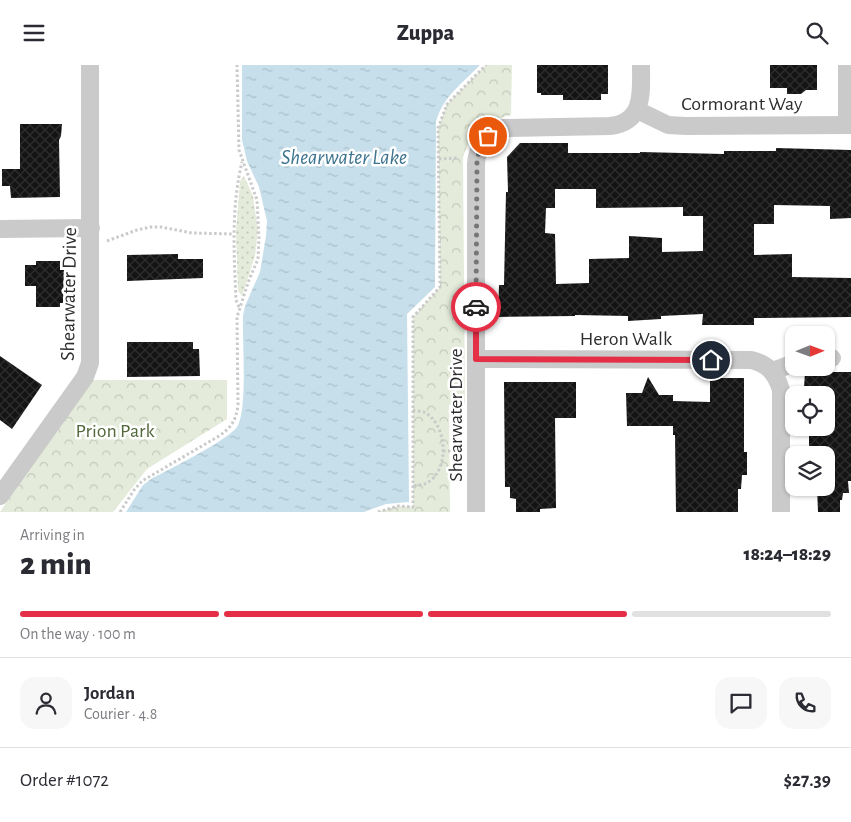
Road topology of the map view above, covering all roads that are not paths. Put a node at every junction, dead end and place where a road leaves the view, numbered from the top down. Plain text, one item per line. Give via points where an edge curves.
1 (90, 65) edge
2 (641, 65) edge
3 (846, 65) edge
4 (637, 110) junction
5 (849, 125) edge
6 (91, 228) junction
7 (0, 229) edge
8 (476, 359) junction
9 (785, 366) edge
10 (772, 371) junction
11 (0, 496) edge
12 (476, 511) edge
13 (781, 512) edge

1 - 6 street, Shearwater Drive
2 - 4 street
3 - 5 street
4 - 5 street, Cormorant Way via 668,125
4 - 8 street, Shearwater Drive via 626,122 617,125 503,128 482,143 476,163
6 - 7 street
6 - 11 street, Shearwater Drive via 91,353 88,369
8 - 10 street, Heron Walk via 751,360
8 - 12 street, Shearwater Drive
9 - 10 street
10 - 13 street via 780,389

